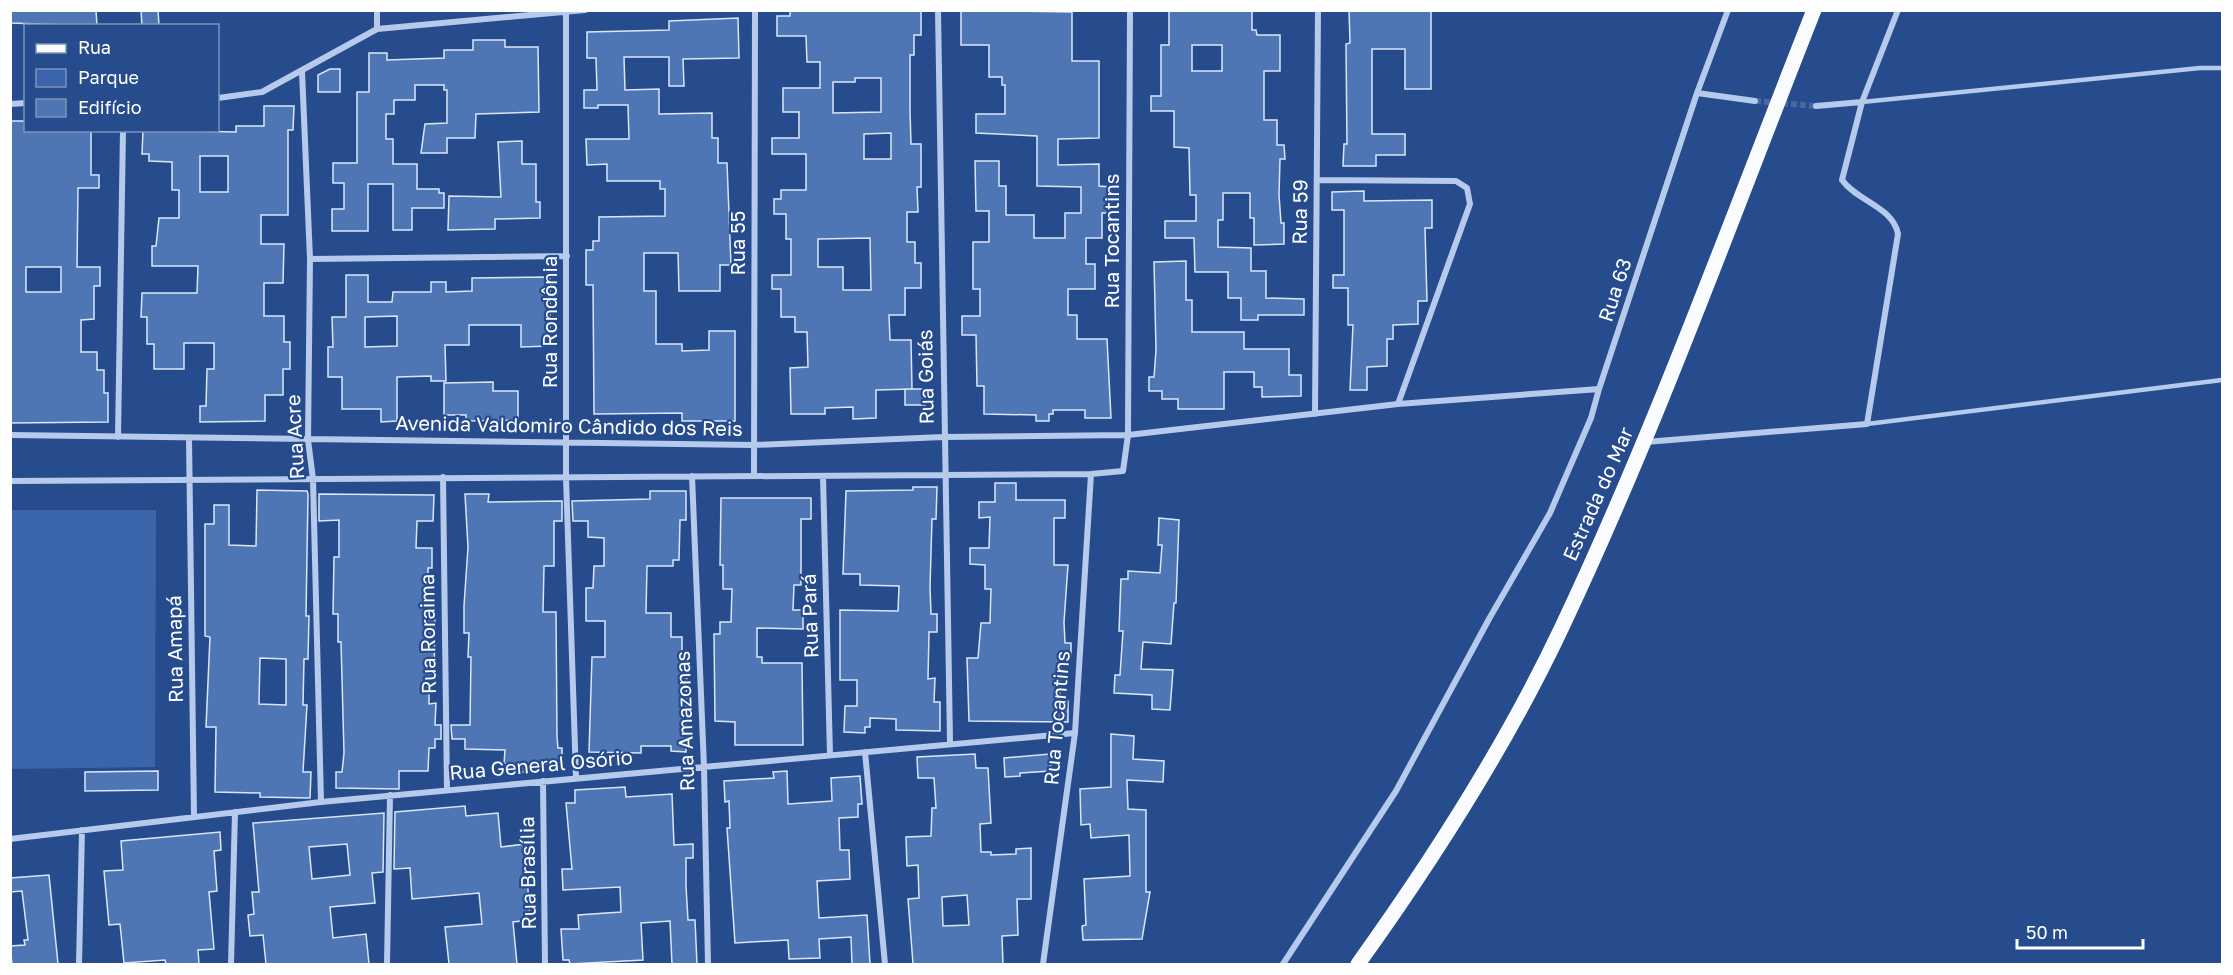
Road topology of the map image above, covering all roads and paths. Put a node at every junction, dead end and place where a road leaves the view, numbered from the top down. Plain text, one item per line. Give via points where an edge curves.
1 (377, 10) edge
2 (585, 10) edge
3 (755, 10) edge
4 (938, 10) edge
5 (1130, 10) edge
6 (1318, 10) edge
7 (1728, 10) edge
8 (1814, 10) edge
9 (1898, 10) edge
10 (566, 12) edge
11 (377, 29) junction
12 (2223, 69) edge
13 (302, 71) junction
14 (1697, 93) junction
15 (219, 98) edge
16 (1755, 101) tunnel mouth
17 (1862, 102) junction
18 (1816, 106) tunnel mouth
19 (123, 132) edge
20 (1317, 180) junction
21 (567, 256) junction
22 (310, 259) junction
23 (2223, 380) edge
24 (1599, 389) junction
25 (1398, 404) junction
26 (1315, 414) junction
27 (1867, 424) junction
28 (10, 435) edge
29 (1128, 435) junction
30 (118, 437) junction
31 (943, 437) junction
32 (189, 438) junction
33 (308, 440) junction
34 (566, 442) junction
35 (1644, 443) junction
36 (754, 445) junction
37 (944, 474) junction
38 (1091, 474) junction
39 (754, 475) junction
40 (692, 476) junction
41 (823, 476) junction
42 (443, 477) junction
43 (566, 477) junction
44 (314, 479) junction
45 (188, 480) junction
46 (10, 481) edge
47 (1075, 733) junction
48 (950, 742) junction
49 (866, 752) junction
50 (830, 755) junction
51 (704, 767) junction
52 (576, 778) junction
53 (543, 781) junction
54 (447, 790) junction
55 (390, 795) junction
56 (321, 802) junction
57 (235, 812) junction
58 (194, 816) junction
59 (82, 830) junction
60 (10, 839) edge
61 (79, 964) edge
62 (231, 964) edge
63 (387, 964) edge
64 (545, 964) edge
65 (708, 964) edge
66 (885, 964) edge
67 (1043, 964) edge
68 (1283, 964) edge
69 (1358, 964) edge

1 - 11 street
2 - 10 street
3 - 36 street, Rua 55
4 - 31 street, Rua Goiás
5 - 29 street, Rua Tocantins
6 - 20 street, Rua 59
7 - 14 street, Rua 63
8 - 35 main road, Estrada do Mar
9 - 17 street
10 - 11 street
10 - 21 street, Rua Rondônia
11 - 13 street
12 - 17 lane via 2200,68
13 - 15 street via 262,92
13 - 22 street, Rua Acre
14 - 16 street
14 - 24 street, Rua 63
17 - 18 street
17 - 27 street via 1842,180 1888,215 1898,234
19 - 30 street
20 - 25 street via 1456,181 1467,188 1470,204
20 - 26 street, Rua 59
21 - 22 street
21 - 34 street, Rua Rondônia
22 - 33 street, Rua Acre
23 - 27 lane
24 - 25 street
24 - 68 street, Rua 63 via 1591,418 1550,513 1396,791
25 - 26 street, Avenida Valdomiro Cândido dos Reis
26 - 29 street, Avenida Valdomiro Cândido dos Reis
27 - 35 street
28 - 30 street, Avenida Valdomiro Cândido dos Reis
29 - 31 street, Avenida Valdomiro Cândido dos Reis
29 - 38 street, Rua Tocantins via 1123,471
30 - 32 street, Avenida Valdomiro Cândido dos Reis
31 - 36 street, Avenida Valdomiro Cândido dos Reis
31 - 37 street, Rua Goiás
32 - 33 street, Avenida Valdomiro Cândido dos Reis
32 - 45 street, Rua Amapá
33 - 34 street, Avenida Valdomiro Cândido dos Reis
33 - 44 street, Rua Acre
34 - 36 street, Avenida Valdomiro Cândido dos Reis
34 - 43 street, Rua Rondônia
35 - 69 main road, Estrada do Mar via 1561,629 1485,773
36 - 39 street, Rua 55
37 - 38 street
37 - 41 street
37 - 48 street, Rua Goiás
38 - 47 street, Rua Tocantins
39 - 40 street
39 - 41 street
40 - 43 street
40 - 51 street, Rua Amazonas
41 - 50 street, Rua Pará
42 - 43 street
42 - 44 street
42 - 54 street, Rua Roraima
43 - 52 street, Rua Rondônia
44 - 45 street
44 - 56 street, Rua Acre
45 - 46 street
45 - 58 street, Rua Amapá
47 - 48 street, Rua General Osório
47 - 67 street, Rua Tocantins
48 - 49 street, Rua General Osório
49 - 50 street, Rua General Osório
49 - 66 street
50 - 51 street, Rua General Osório
51 - 52 street, Rua General Osório
51 - 65 street, Rua Amazonas
52 - 53 street, Rua General Osório
53 - 54 street, Rua General Osório
53 - 64 street, Rua Brasília
54 - 55 street, Rua General Osório
55 - 56 street, Rua General Osório
55 - 63 street
56 - 57 street, Rua General Osório
57 - 58 street, Rua General Osório
57 - 62 street
58 - 59 street, Rua General Osório
59 - 60 street, Rua General Osório
59 - 61 street

